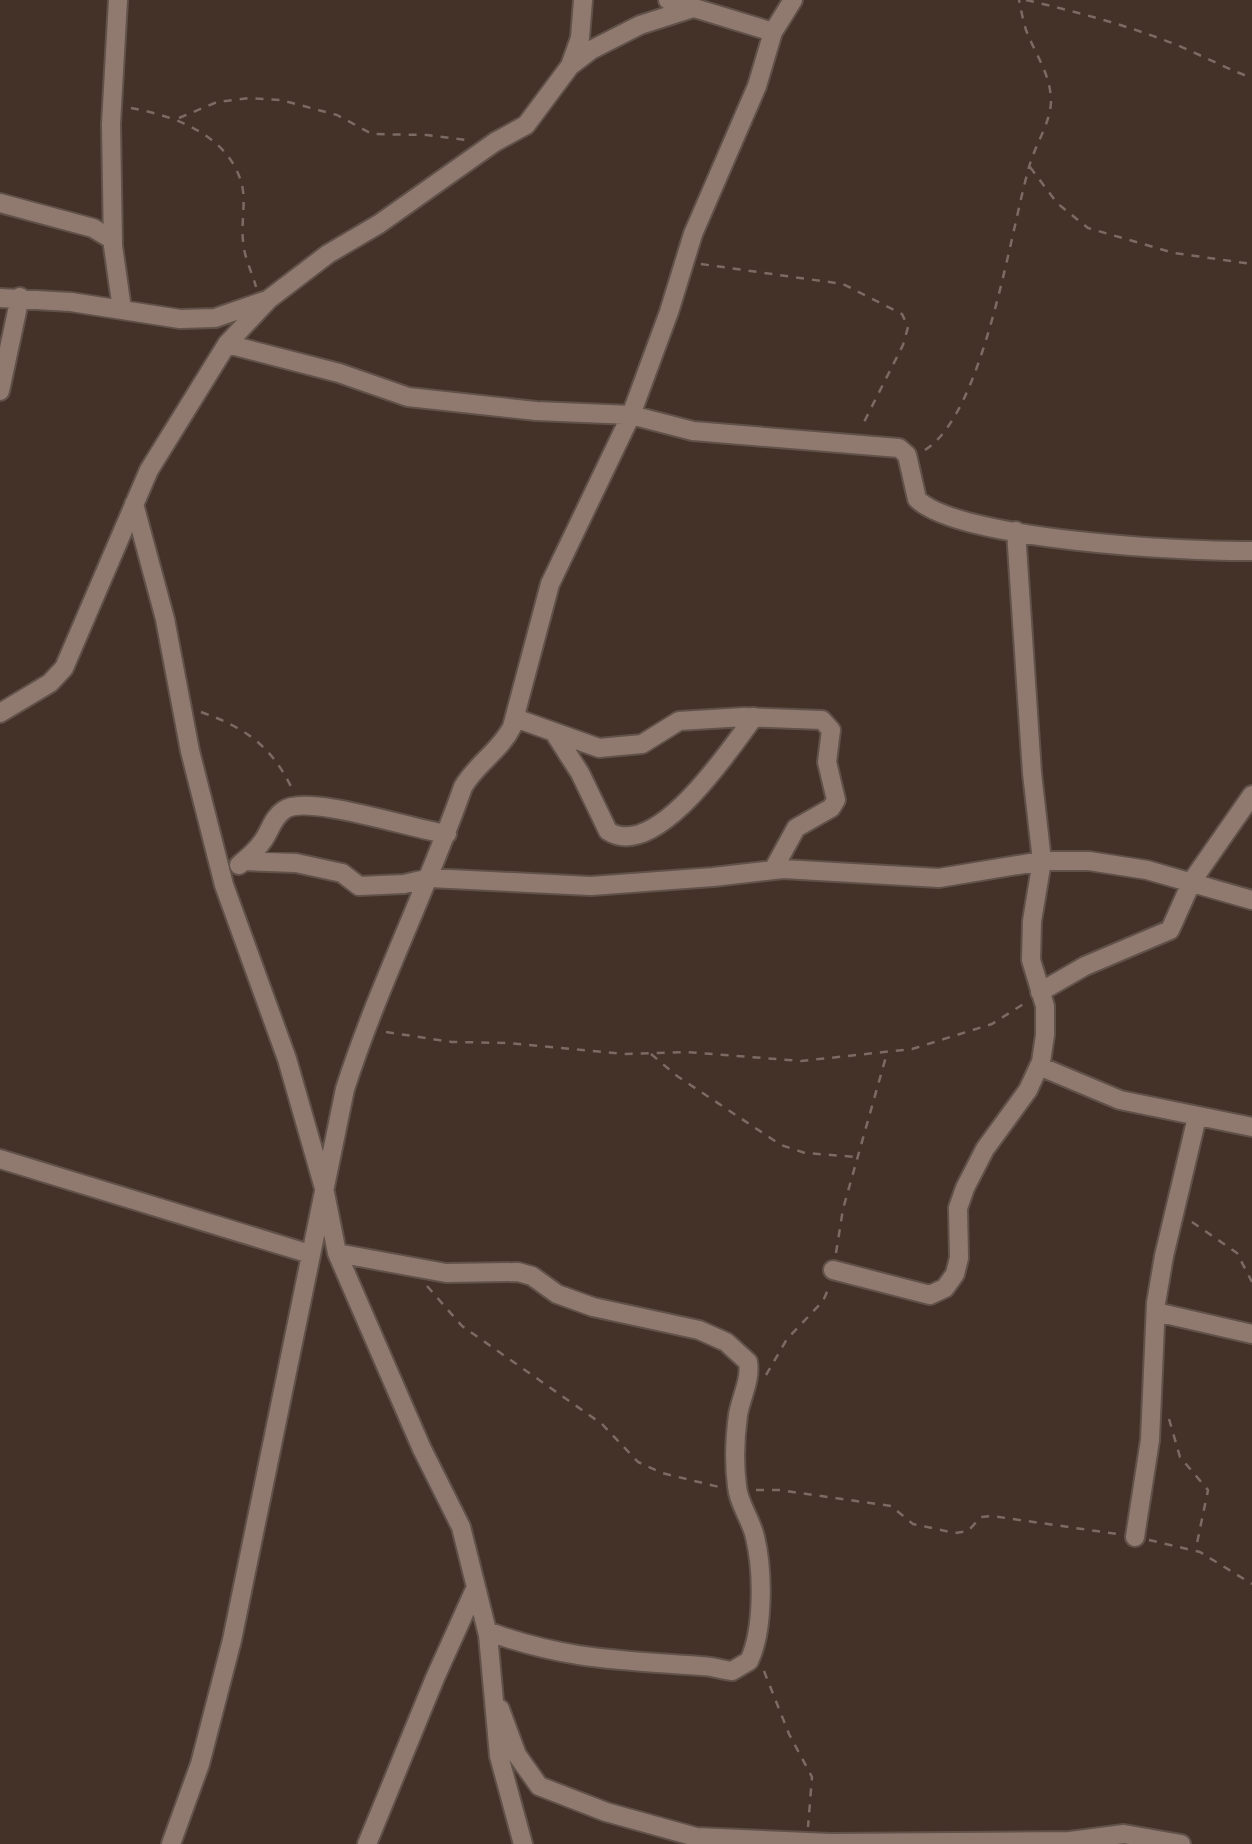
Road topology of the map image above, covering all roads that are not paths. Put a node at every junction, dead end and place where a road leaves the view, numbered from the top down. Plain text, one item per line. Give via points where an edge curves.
1 (118, 0) edge
2 (583, 0) edge
3 (668, 0) edge
4 (793, 0) edge
5 (690, 9) junction
6 (773, 32) junction
7 (570, 66) junction
8 (0, 203) edge
9 (113, 240) junction
10 (0, 298) edge
11 (20, 298) junction
12 (265, 301) junction
13 (122, 309) junction
14 (227, 344) junction
15 (6, 347) edge
16 (0, 391) edge
17 (631, 415) junction
18 (134, 504) junction
19 (1016, 532) junction
20 (1252, 551) edge
21 (0, 713) edge
22 (515, 718) junction
23 (754, 718) junction
24 (556, 734) junction
25 (1252, 795) edge
26 (447, 834) junction
27 (244, 860) junction
28 (1042, 861) junction
29 (774, 870) junction
30 (430, 878) junction
31 (222, 880) junction
32 (1192, 881) junction
33 (1252, 900) edge
34 (1040, 992) junction
35 (1039, 1066) junction
36 (1197, 1117) junction
37 (1252, 1127) edge
38 (0, 1159) edge
39 (324, 1188) junction
40 (337, 1253) junction
41 (310, 1254) junction
42 (833, 1270) road end
43 (1156, 1312) junction
44 (1252, 1334) edge
45 (1135, 1536) road end
46 (476, 1587) junction
47 (487, 1631) junction
48 (496, 1696) junction
49 (806, 1843) edge
50 (170, 1844) edge
51 (367, 1844) edge
52 (523, 1844) edge
53 (1181, 1844) edge

1 - 9 street via 111,94
2 - 7 street
3 - 5 street
4 - 6 street
5 - 6 street
5 - 7 street via 640,24
6 - 17 street
7 - 12 street via 526,125
8 - 9 street
9 - 13 street
10 - 11 street
11 - 13 street
11 - 15 street
12 - 13 street via 215,318
12 - 14 street
14 - 17 street via 408,397
14 - 18 street
15 - 16 street
17 - 19 street via 694,431 899,448 924,506
17 - 22 street via 550,584
18 - 21 street via 64,668
18 - 31 street
19 - 20 street
19 - 28 street
22 - 24 street
22 - 26 street via 507,738 471,774
23 - 24 street via 680,721 624,748 599,748
23 - 24 street via 672,817 622,836 608,830
23 - 29 street via 816,718 831,730 827,762 834,805 796,828
25 - 32 street
26 - 27 street via 299,804 284,810
26 - 30 street
27 - 30 street via 342,873 359,886
27 - 31 street
28 - 29 street via 939,878
28 - 32 street via 1110,862
28 - 34 street via 1031,960
29 - 30 street via 572,886
30 - 39 street via 364,1028
31 - 39 street via 287,1058
32 - 33 street
32 - 34 street via 1170,930
34 - 35 street via 1047,1018
35 - 36 street via 1120,1100
35 - 42 street via 965,1188 958,1208 958,1266 945,1288 930,1295
36 - 37 street
36 - 43 street
38 - 41 street
39 - 40 street
39 - 41 street
40 - 46 street via 461,1527
40 - 47 street via 446,1273 518,1272 593,1308 699,1330 741,1352 750,1370 739,1412 737,1490 756,1538 760,1615 749,1660 732,1671 574,1656
41 - 50 street via 232,1640 200,1764
43 - 44 street
43 - 45 street via 1150,1440
46 - 47 street
46 - 51 street
47 - 48 street
48 - 49 street via 517,1755 550,1792 696,1837
48 - 52 street via 499,1756
49 - 53 street via 1124,1834

